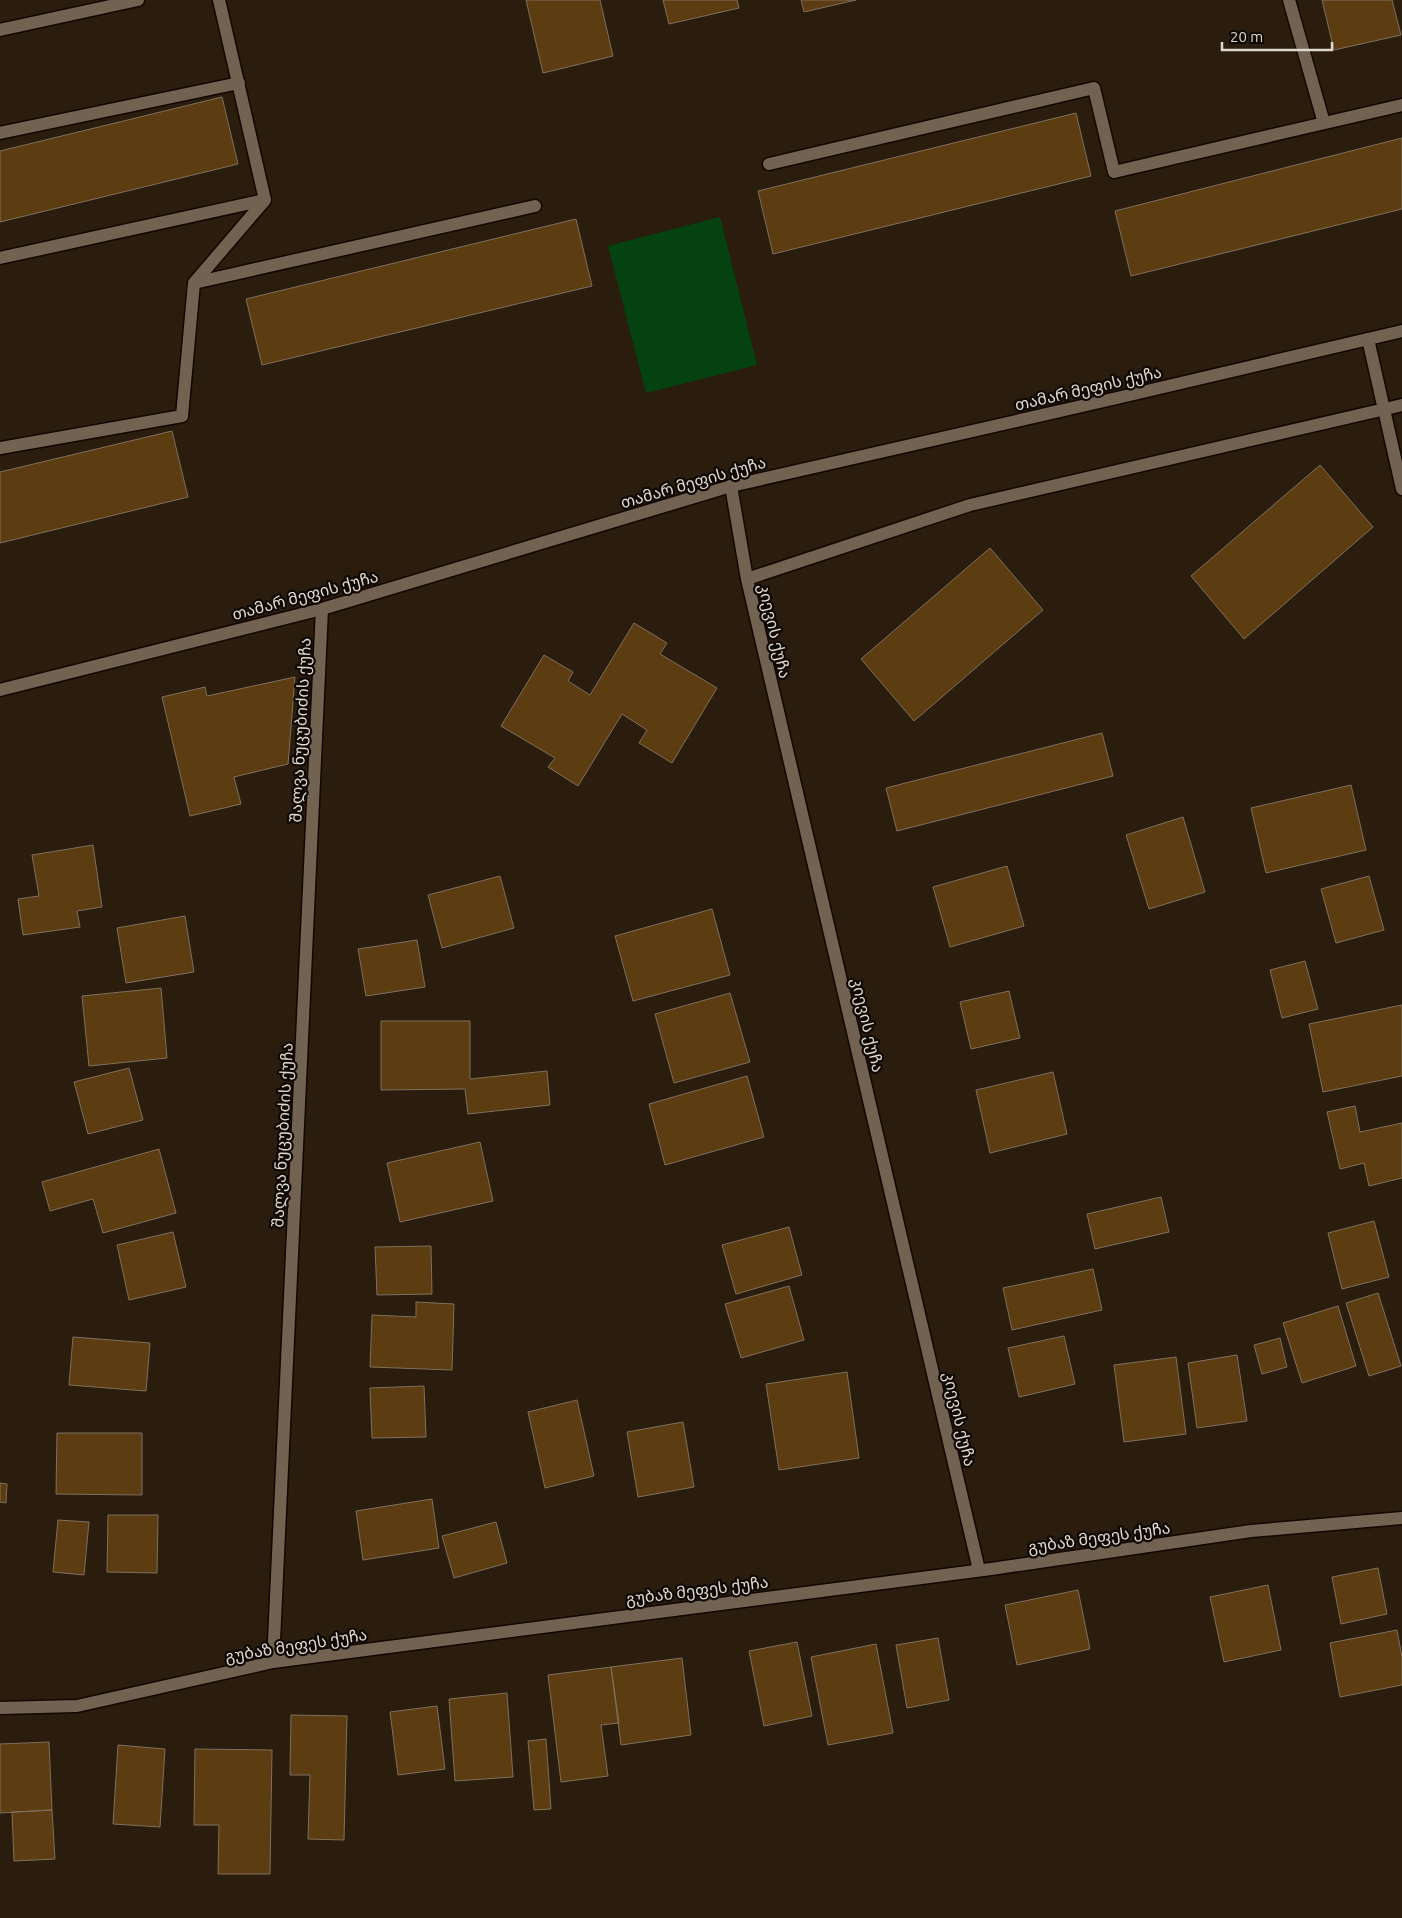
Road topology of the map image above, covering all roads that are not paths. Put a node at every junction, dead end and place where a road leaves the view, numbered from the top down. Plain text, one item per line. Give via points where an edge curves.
1 (138, 0) edge
2 (219, 0) edge
3 (1290, 0) edge
4 (0, 30) edge
5 (239, 83) junction
6 (1402, 105) edge
7 (1324, 123) junction
8 (0, 133) edge
9 (769, 164) dead end
10 (265, 200) junction
11 (535, 206) dead end
12 (0, 258) edge
13 (194, 283) junction
14 (1402, 331) edge
15 (1368, 339) junction
16 (1402, 405) edge
17 (1384, 409) junction
18 (0, 448) edge
19 (731, 486) junction
20 (1402, 489) edge
21 (747, 579) junction
22 (322, 609) junction
23 (0, 690) edge
24 (1402, 1518) edge
25 (979, 1570) junction
26 (274, 1662) junction
27 (0, 1708) edge

1 - 4 street
2 - 5 street
3 - 7 street
5 - 8 street
5 - 10 street
6 - 7 street
7 - 9 street via 1114,172 1094,88
10 - 12 street
10 - 13 street
11 - 13 street
13 - 18 street via 182,416
14 - 15 street, თამარ მეფის ქუჩა
15 - 17 street
15 - 19 street, თამარ მეფის ქუჩა
16 - 17 street
17 - 20 street
17 - 21 street via 970,505
19 - 21 street, კიევის ქუჩა
19 - 22 street, თამარ მეფის ქუჩა
21 - 25 street, კიევის ქუჩა
22 - 23 street, თამარ მეფის ქუჩა
22 - 26 street, შალვა ნუცუბიძის ქუჩა
24 - 25 street, გუბაზ მეფეს ქუჩა via 1251,1531
25 - 26 street, გუბაზ მეფეს ქუჩა
26 - 27 street, გუბაზ მეფეს ქუჩა via 77,1706

